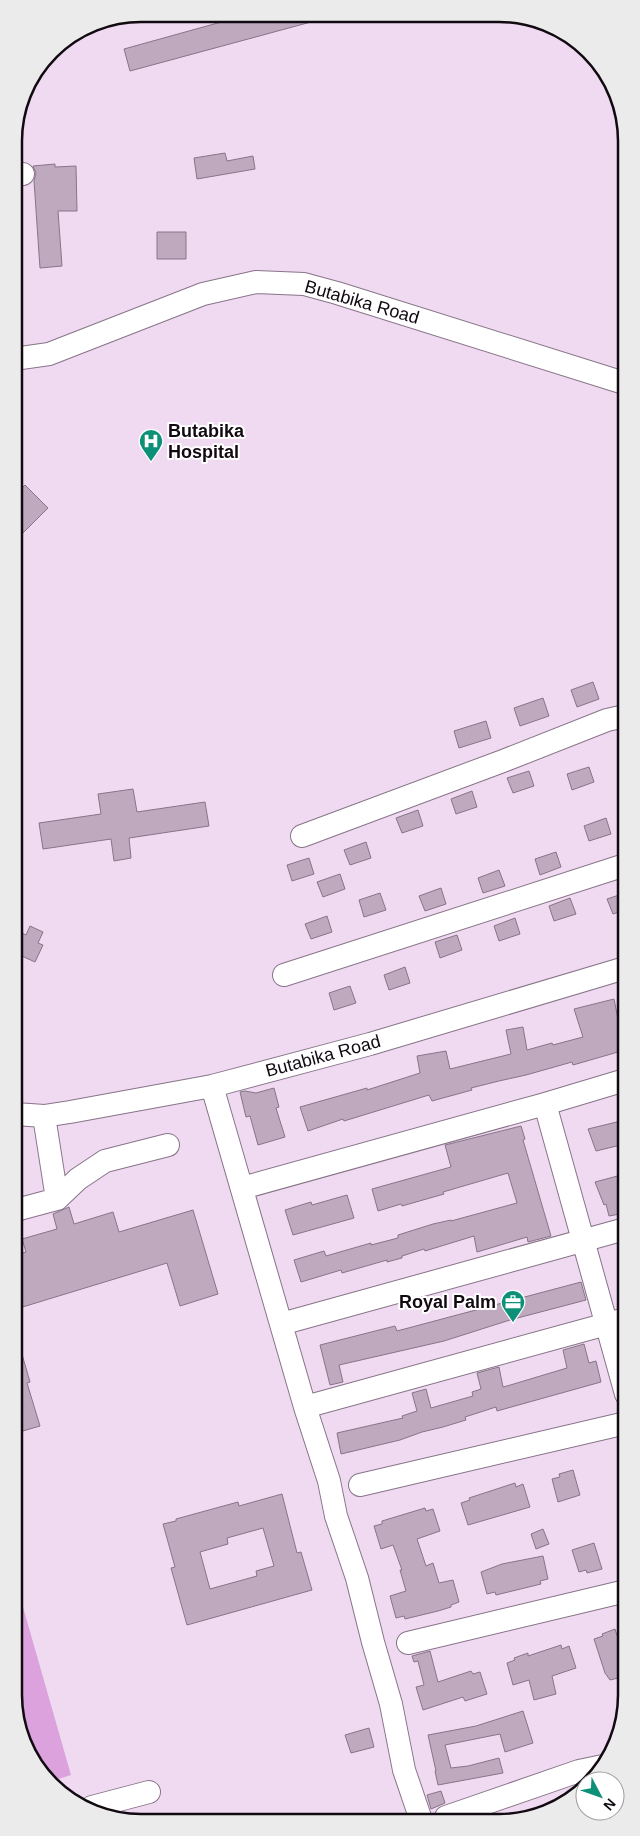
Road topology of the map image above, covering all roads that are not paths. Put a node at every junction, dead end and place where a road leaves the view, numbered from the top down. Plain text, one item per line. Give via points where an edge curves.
1 (23, 358) edge
2 (618, 381) edge
3 (618, 718) edge
4 (302, 836) dead end
5 (618, 867) edge
6 (617, 970) edge
7 (284, 975) dead end
8 (617, 1082) edge
9 (212, 1086) junction
10 (544, 1104) junction
11 (22, 1115) edge
12 (44, 1116) junction
13 (168, 1145) dead end
14 (242, 1188) junction
15 (57, 1199) junction
16 (22, 1208) edge
17 (617, 1231) edge
18 (583, 1240) junction
19 (616, 1322) edge
20 (281, 1324) junction
21 (305, 1407) junction
22 (617, 1424) edge
23 (360, 1485) dead end
24 (617, 1593) edge
25 (408, 1643) dead end
26 (592, 1768) edge
27 (149, 1792) dead end
28 (99, 1805) edge
29 (419, 1814) edge
30 (455, 1814) edge

1 - 2 street, Butabika Road via 49,354 203,294 256,282 304,284 337,293
3 - 4 street
5 - 7 street
6 - 9 street, Butabika Road via 370,1044
8 - 10 street
9 - 12 street, Butabika Road
9 - 14 street
10 - 14 street
10 - 18 street
11 - 12 street, Butabika Road
12 - 15 street
13 - 15 street via 106,1161 78,1179
14 - 20 street
15 - 16 street
17 - 18 street
18 - 19 street
18 - 20 street
19 - 21 street
20 - 21 street
21 - 29 street via 357,1578 391,1704 404,1770
22 - 23 street
24 - 25 street
26 - 30 street
27 - 28 street

